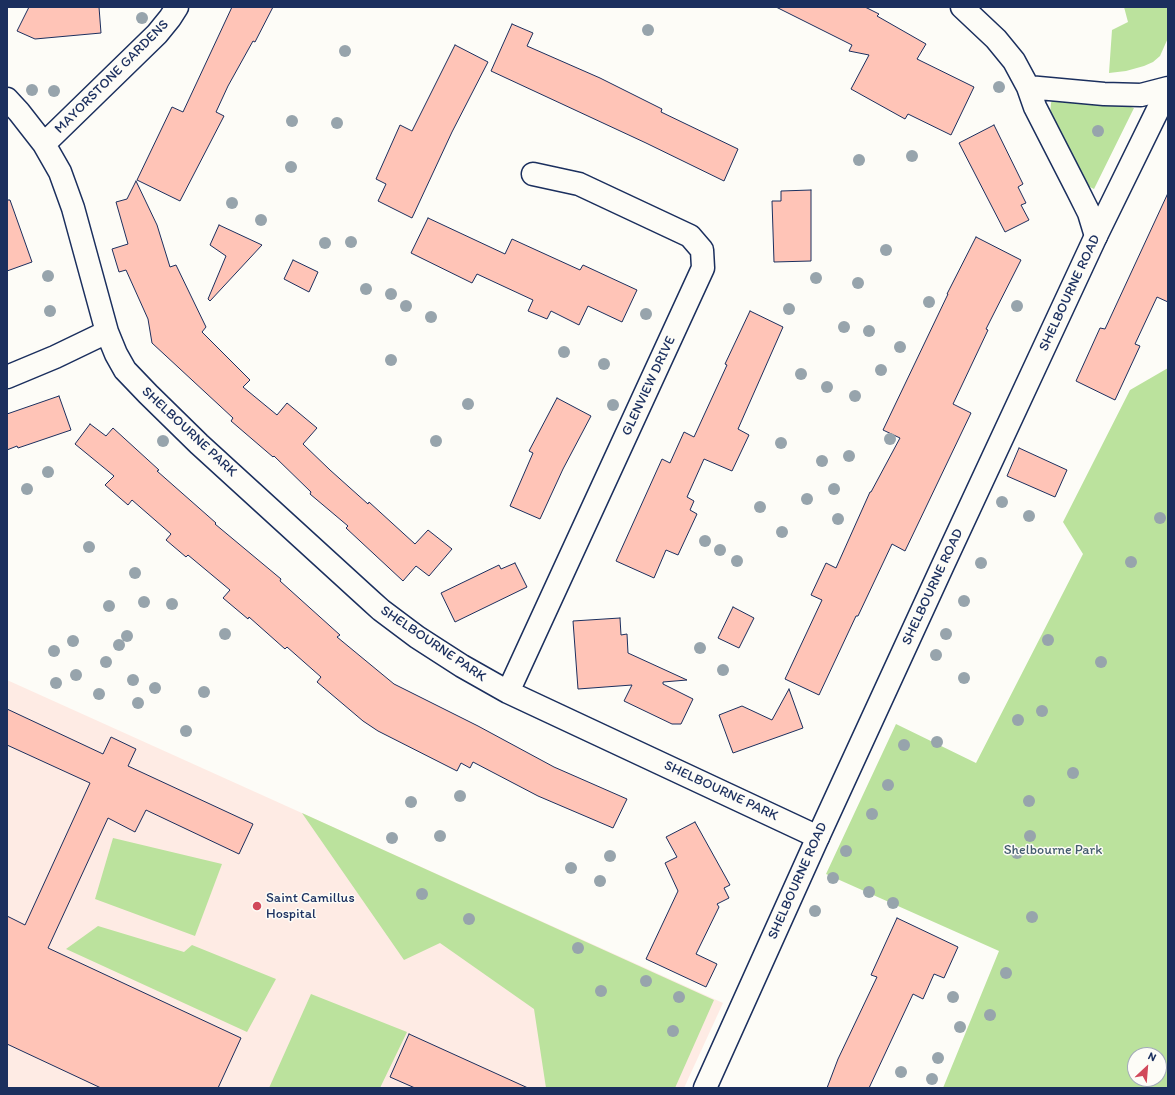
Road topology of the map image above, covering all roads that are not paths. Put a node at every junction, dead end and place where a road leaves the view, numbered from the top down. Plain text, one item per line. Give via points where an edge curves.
1 (177, 7) edge
2 (962, 7) edge
3 (1028, 87) junction
4 (1168, 88) edge
5 (7, 99) edge
6 (44, 144) junction
7 (533, 174) dead end
8 (1096, 236) junction
9 (107, 332) junction
10 (7, 377) edge
11 (508, 692) junction
12 (818, 837) junction
13 (705, 1088) edge

1 - 6 street, MAYORSTONE GARDENS via 157,34
2 - 3 street via 996,39 1014,62
3 - 4 street via 1104,94 1141,94
3 - 8 street via 1035,107 1089,213
4 - 8 street, SHELBOURNE ROAD
5 - 6 street, SHELBOURNE PARK
6 - 9 street, SHELBOURNE PARK via 60,172 69,195
7 - 11 street, GLENVIEW DRIVE via 579,184 690,236 702,250 703,268
8 - 12 street, SHELBOURNE ROAD
9 - 10 street
9 - 11 street, SHELBOURNE PARK via 125,370 139,386 381,610 462,666
11 - 12 street, SHELBOURNE PARK
12 - 13 street, SHELBOURNE ROAD

